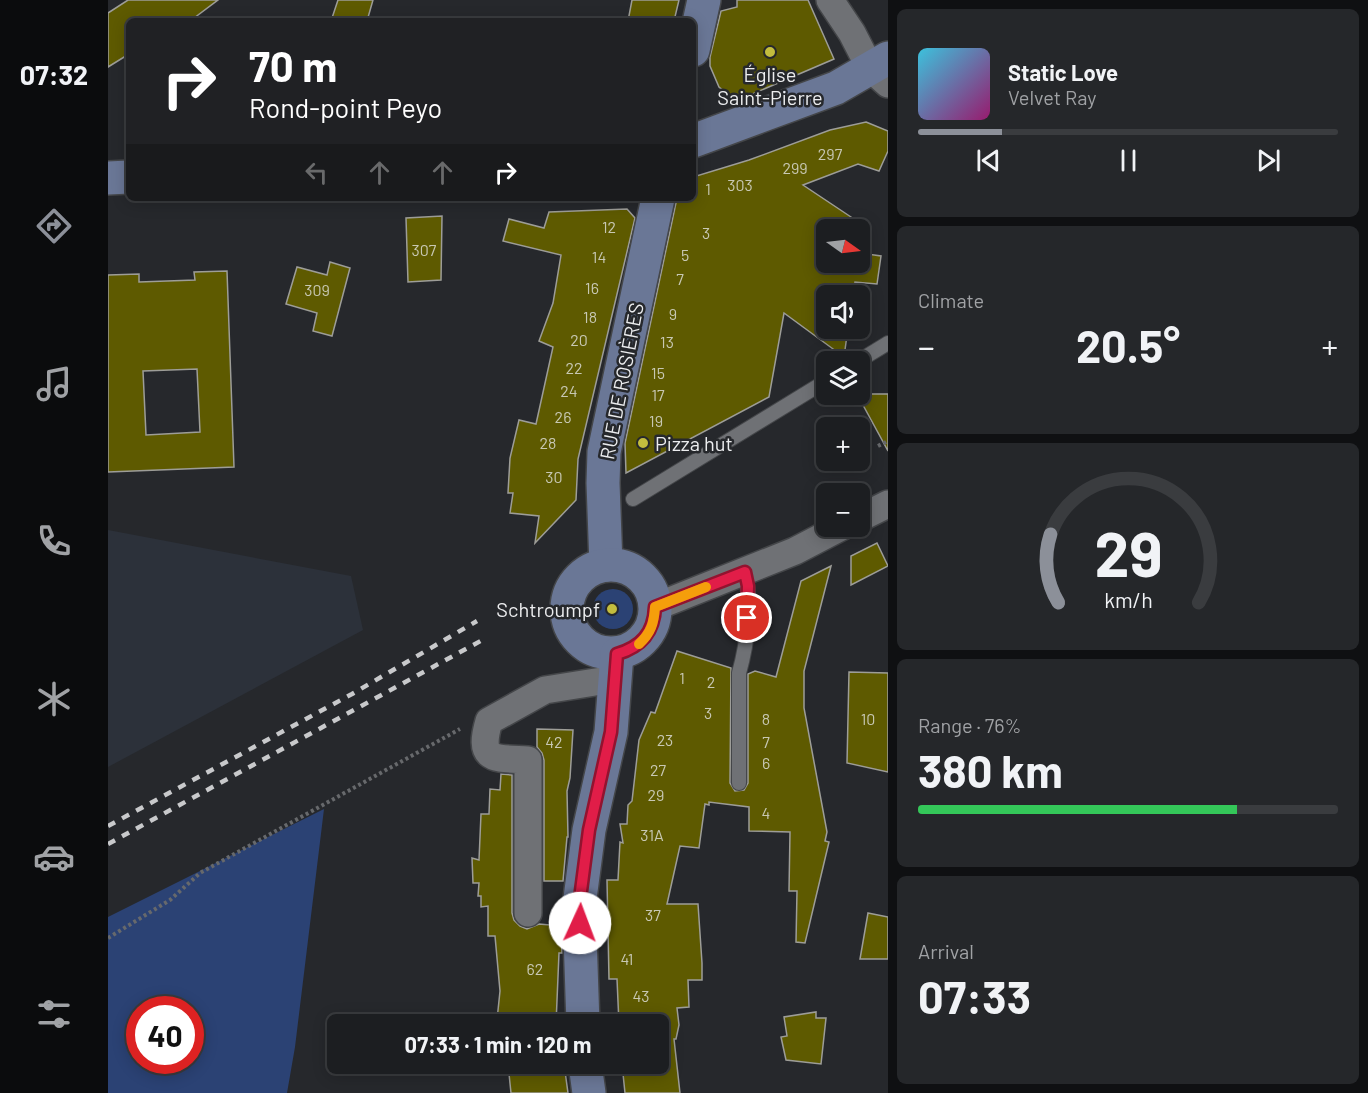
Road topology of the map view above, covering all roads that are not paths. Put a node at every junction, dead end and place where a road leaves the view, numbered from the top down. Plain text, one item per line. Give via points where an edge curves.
1 (704, 0) edge
2 (830, 0) edge
3 (696, 36) edge
4 (882, 70) edge
5 (696, 140) edge
6 (126, 177) edge
7 (108, 178) edge
8 (657, 201) edge
9 (888, 343) edge
10 (870, 354) edge
11 (816, 387) edge
12 (633, 499) dead end
13 (888, 504) edge
14 (870, 513) edge
15 (822, 537) edge
16 (606, 565) junction
17 (745, 572) junction
18 (655, 607) junction
19 (616, 667) junction
20 (739, 783) dead end
21 (528, 913) dead end
22 (584, 1014) edge
23 (586, 1074) edge
24 (589, 1093) edge

1 - 3 street
2 - 4 street
4 - 5 street
6 - 7 street
8 - 16 street, RUE DE ROSIÈRES via 604,452
9 - 10 lane
11 - 12 lane
13 - 14 street
15 - 17 street
16 - 18 street via 629,568 642,578 652,591
16 - 19 street via 584,573 570,592 567,615 576,637
17 - 18 street
17 - 20 lane via 748,600 739,673
18 - 19 street via 650,632
19 - 21 street via 545,690 489,721 484,745 489,754 496,759 528,760
19 - 22 street via 611,732 589,830 579,906
23 - 24 street

